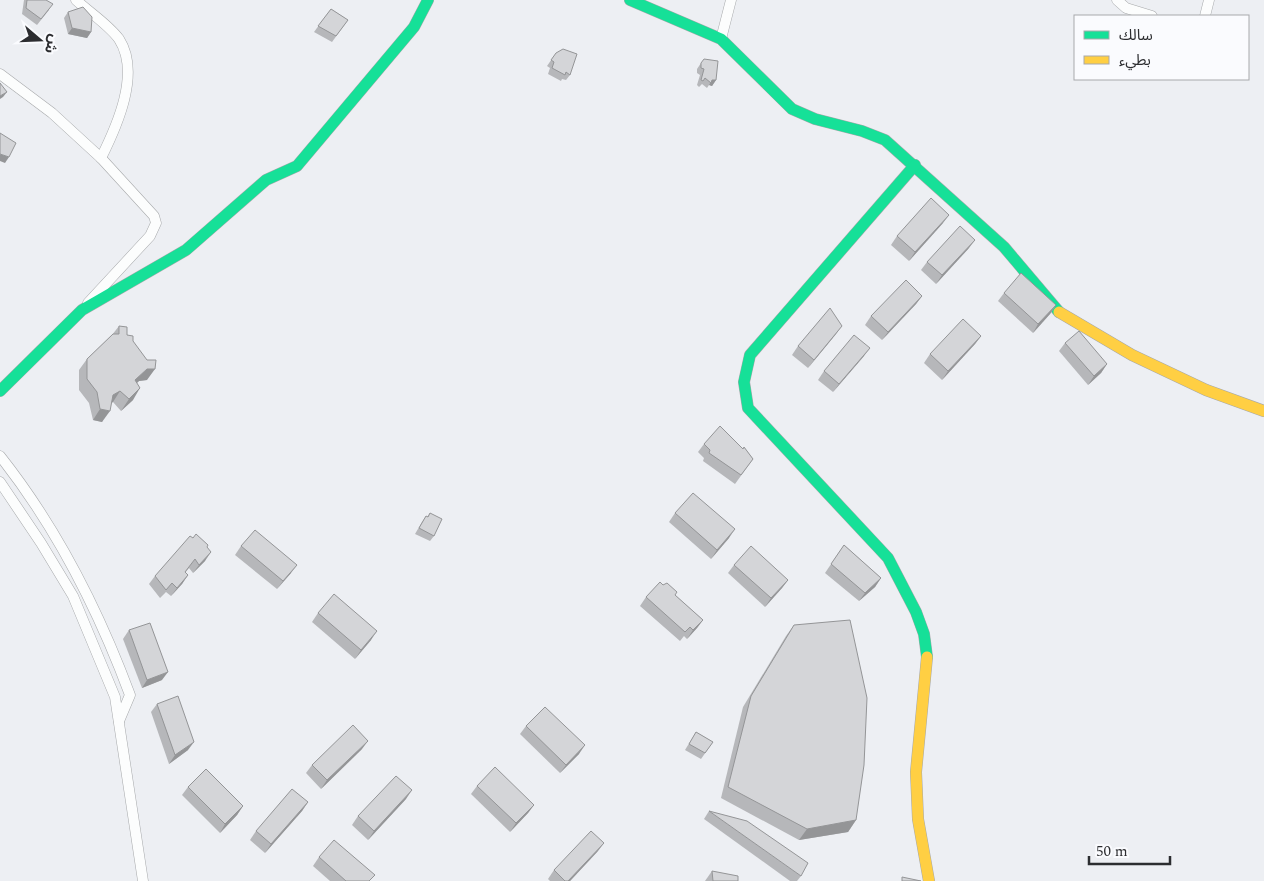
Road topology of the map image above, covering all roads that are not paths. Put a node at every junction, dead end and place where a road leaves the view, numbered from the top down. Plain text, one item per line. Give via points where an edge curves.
1 (76, 0) edge
2 (428, 0) edge
3 (630, 0) edge
4 (731, 0) edge
5 (1117, 0) edge
6 (1209, 0) edge
7 (643, 3) edge
8 (1149, 15) edge
9 (1204, 15) edge
10 (721, 39) junction
11 (0, 74) edge
12 (100, 158) junction
13 (915, 165) junction
14 (82, 310) junction
15 (0, 391) edge
16 (1264, 411) edge
17 (0, 456) edge
18 (0, 482) edge
19 (118, 721) junction
20 (143, 881) edge
21 (929, 881) edge

1 - 12 street via 118,38 128,66 123,100
2 - 14 street via 414,27 297,166 266,180 186,250
3 - 7 street
4 - 10 street
5 - 8 street via 1126,8
6 - 9 street
7 - 10 street
10 - 13 street via 792,109 815,120 873,134
11 - 12 street via 52,113
12 - 14 street via 150,210 156,223 150,236
13 - 16 street via 1004,247 1061,314 1132,355 1206,390
13 - 21 street via 750,355 744,370 743,391 748,408 888,558 901,579 921,627 926,645 926,665 916,756 917,801
14 - 15 street
17 - 19 street via 55,536 86,590 112,647 130,695
18 - 19 street via 73,596 115,697
19 - 20 street

